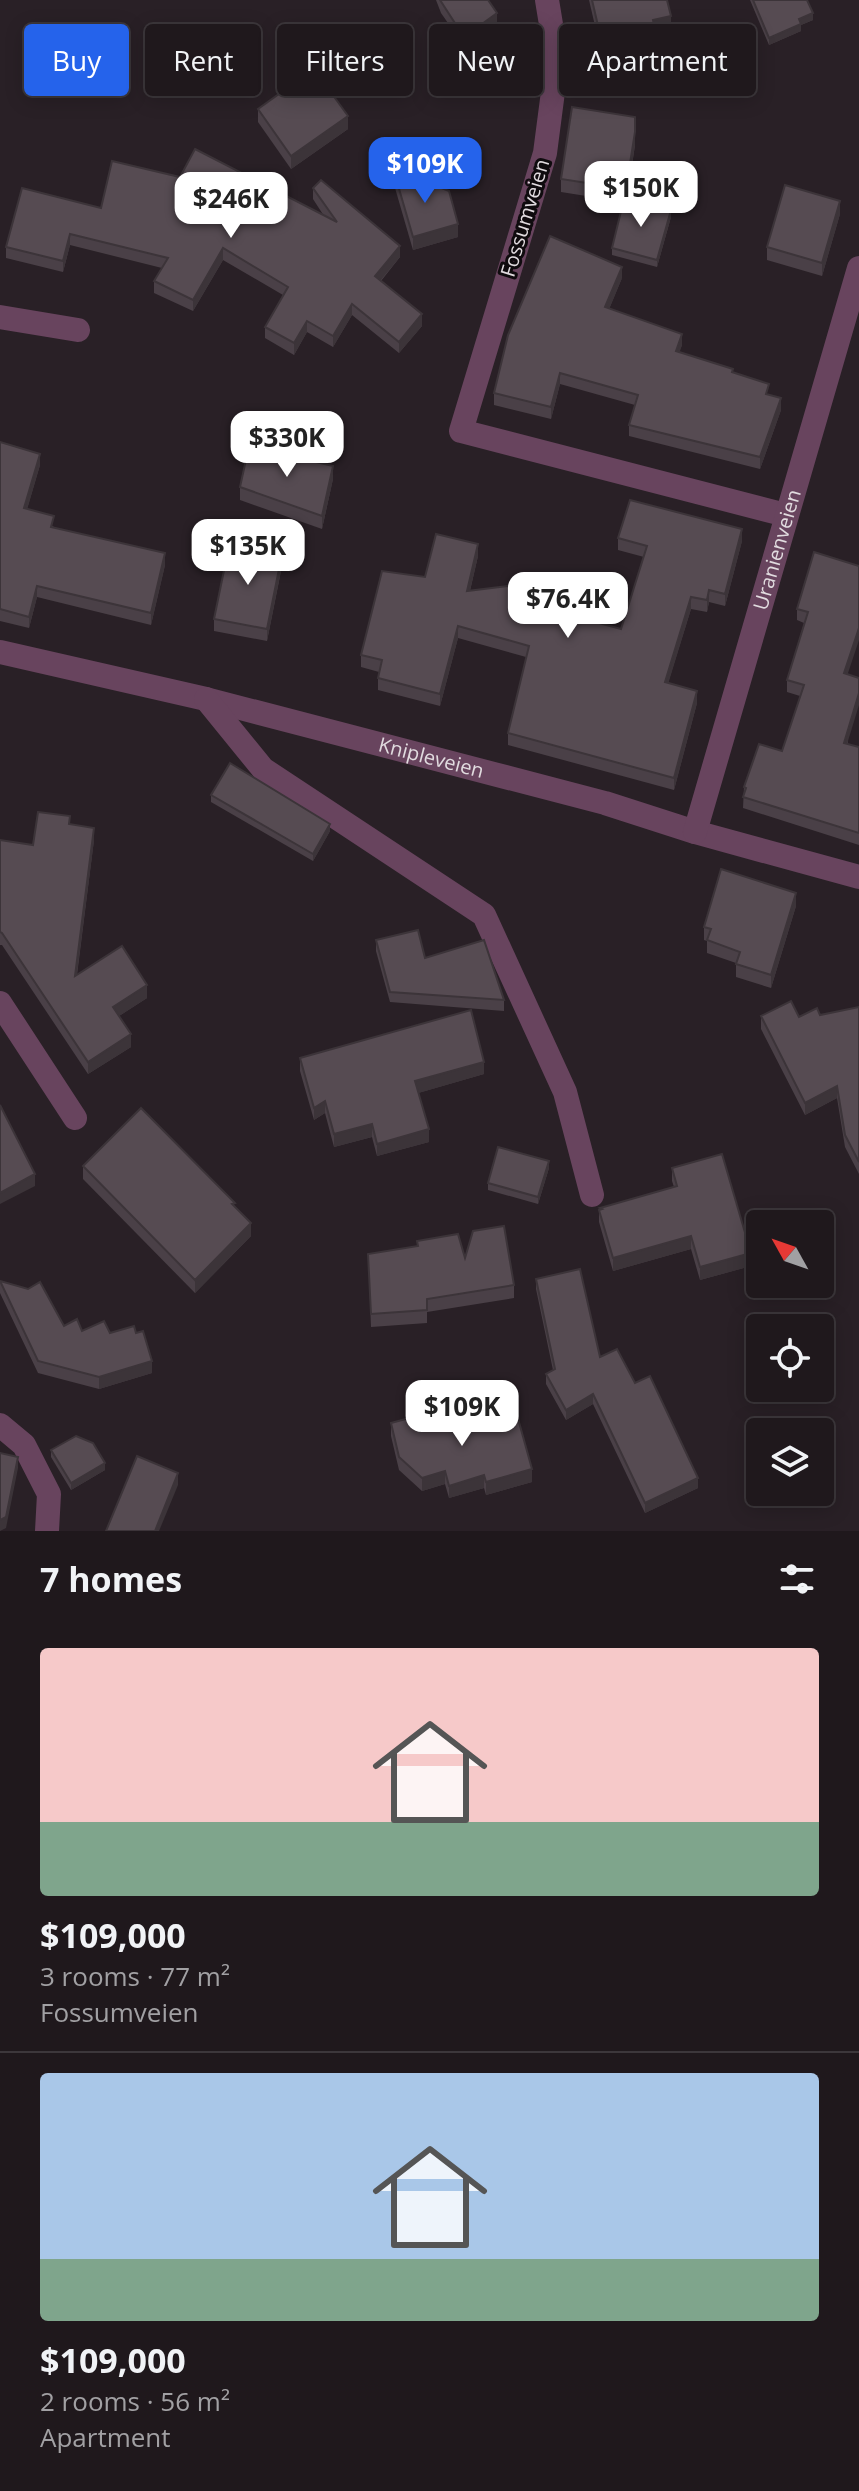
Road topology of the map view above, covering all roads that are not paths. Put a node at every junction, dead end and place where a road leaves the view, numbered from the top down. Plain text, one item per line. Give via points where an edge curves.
1 (547, 0) edge
2 (859, 268) edge
3 (0, 317) edge
4 (78, 330) dead end
5 (786, 515) junction
6 (0, 652) edge
7 (206, 699) junction
8 (695, 832) junction
9 (859, 877) edge
10 (0, 1003) edge
11 (75, 1118) dead end
12 (592, 1195) dead end
13 (0, 1425) edge
14 (47, 1531) edge

1 - 5 street, Fossumveien via 557,61 545,153 461,431
2 - 5 street, Uranienveien
3 - 4 street
5 - 8 street, Uranienveien
6 - 7 street, Knipleveien
7 - 8 street, Knipleveien via 605,803
7 - 12 street via 263,769 484,915 565,1092
8 - 9 street, Knipleveien
10 - 11 street
13 - 14 street via 24,1445 49,1494

